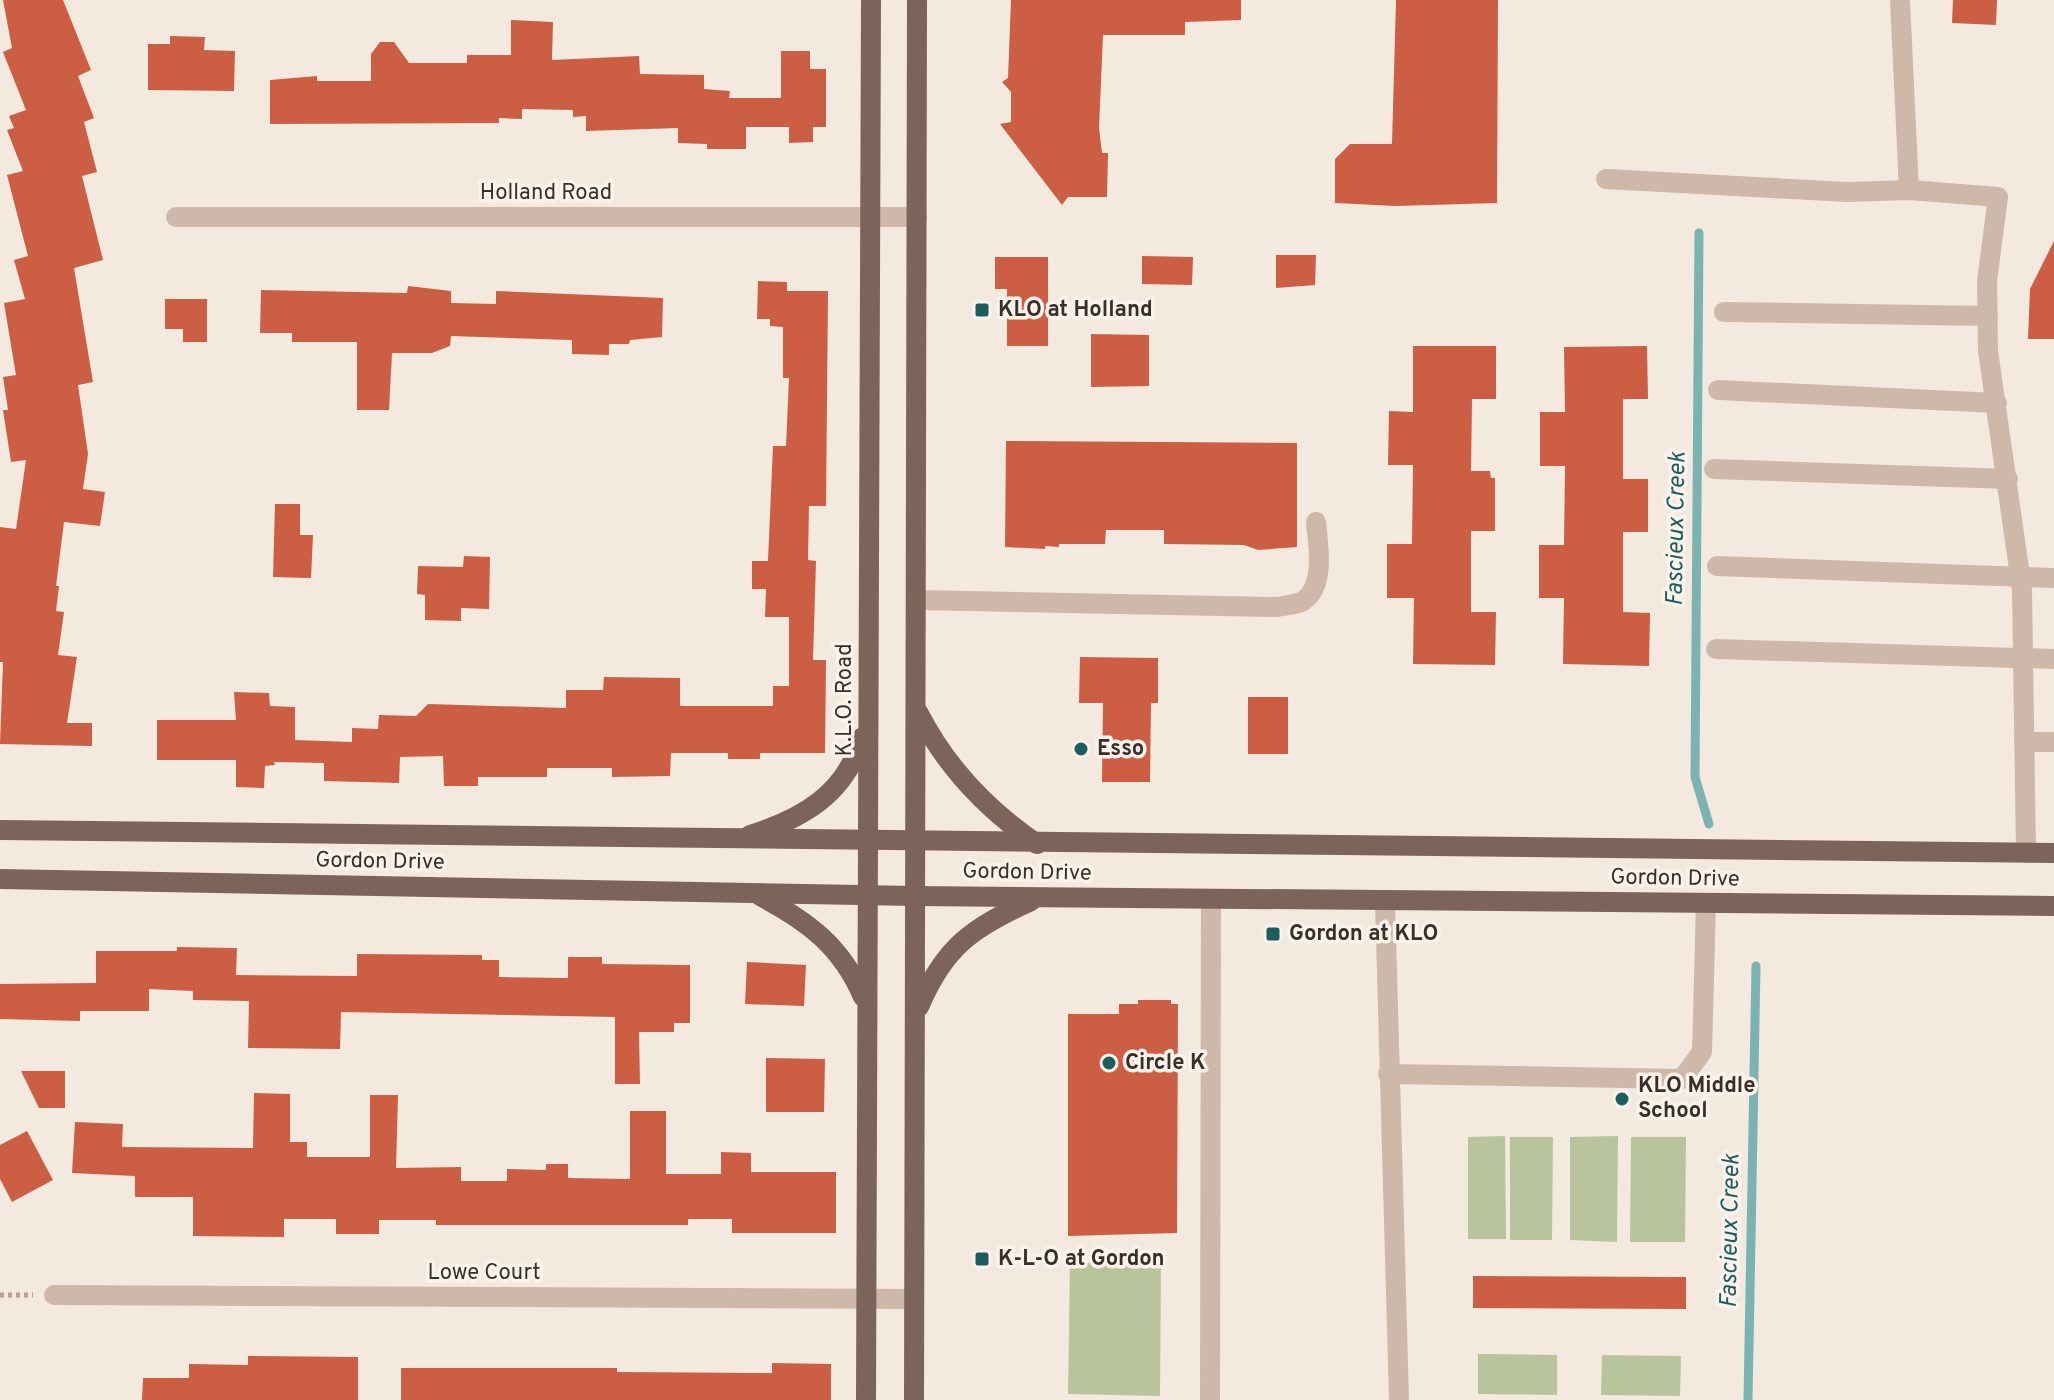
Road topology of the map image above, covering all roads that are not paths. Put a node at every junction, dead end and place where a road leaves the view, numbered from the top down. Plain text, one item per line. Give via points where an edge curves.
1 (871, 0) edge
2 (917, 0) edge
3 (1900, 0) edge
4 (1606, 179) dead end
5 (1909, 190) junction
6 (176, 217) dead end
7 (871, 217) junction
8 (917, 217) junction
9 (1724, 312) dead end
10 (1988, 316) junction
11 (1718, 390) dead end
12 (1997, 403) junction
13 (1714, 469) dead end
14 (2008, 479) junction
15 (1316, 522) dead end
16 (1717, 566) dead end
17 (2021, 577) junction
18 (2054, 578) edge
19 (916, 600) junction
20 (1716, 649) dead end
21 (2023, 658) junction
22 (2054, 659) edge
23 (916, 709) junction
24 (869, 711) junction
25 (2024, 742) junction
26 (2054, 742) edge
27 (0, 830) edge
28 (732, 840) junction
29 (868, 842) junction
30 (915, 843) junction
31 (1037, 844) junction
32 (2026, 853) junction
33 (2054, 853) edge
34 (0, 879) edge
35 (755, 893) junction
36 (868, 896) junction
37 (915, 896) junction
38 (1037, 898) junction
39 (1211, 899) junction
40 (1385, 901) junction
41 (1706, 903) junction
42 (2054, 906) edge
43 (867, 1008) junction
44 (915, 1018) junction
45 (1388, 1074) junction
46 (54, 1295) road end
47 (866, 1299) junction
48 (914, 1299) junction
49 (866, 1400) edge
50 (914, 1400) edge
51 (1210, 1400) edge
52 (1399, 1400) edge

1 - 7 main road, K.L.O. Road
2 - 8 main road
3 - 5 street
4 - 5 street via 1847,192
5 - 10 street via 1998,197
6 - 7 street, Holland Road
7 - 8 street, Holland Road
7 - 24 main road, K.L.O. Road
8 - 19 main road
9 - 10 street
10 - 12 street
11 - 12 street
12 - 14 street
13 - 14 street
14 - 17 street
15 - 19 street via 1314,588 1302,601 1278,607
16 - 17 street
17 - 18 street
17 - 21 street
19 - 23 main road
20 - 21 street
21 - 22 street
21 - 25 street
23 - 30 main road
23 - 31 main road via 935,746 977,795 1001,820
24 - 28 main road via 856,760 838,785 811,810 785,824
24 - 29 main road, K.L.O. Road
25 - 26 street
25 - 32 street
27 - 28 main road, Gordon Drive
28 - 29 main road, Gordon Drive
29 - 30 main road, Gordon Drive
29 - 36 main road, K.L.O. Road
30 - 31 main road, Gordon Drive
30 - 37 main road
31 - 32 main road, Gordon Drive
32 - 33 main road, Gordon Drive
34 - 35 main road, Gordon Drive
35 - 36 main road, Gordon Drive
35 - 43 main road via 794,914 850,966
36 - 37 main road, Gordon Drive
36 - 43 main road, K.L.O. Road
37 - 38 main road, Gordon Drive
37 - 44 main road
38 - 39 main road, Gordon Drive
38 - 44 main road via 987,922 949,952
39 - 40 main road, Gordon Drive
39 - 51 street
40 - 41 main road, Gordon Drive
40 - 45 street
41 - 42 main road, Gordon Drive
41 - 45 street via 1702,1052 1682,1079
43 - 47 main road, K.L.O. Road
44 - 48 main road
45 - 52 street
46 - 47 street, Lowe Court
47 - 48 street, Lowe Court
47 - 49 main road, K.L.O. Road
48 - 50 main road

